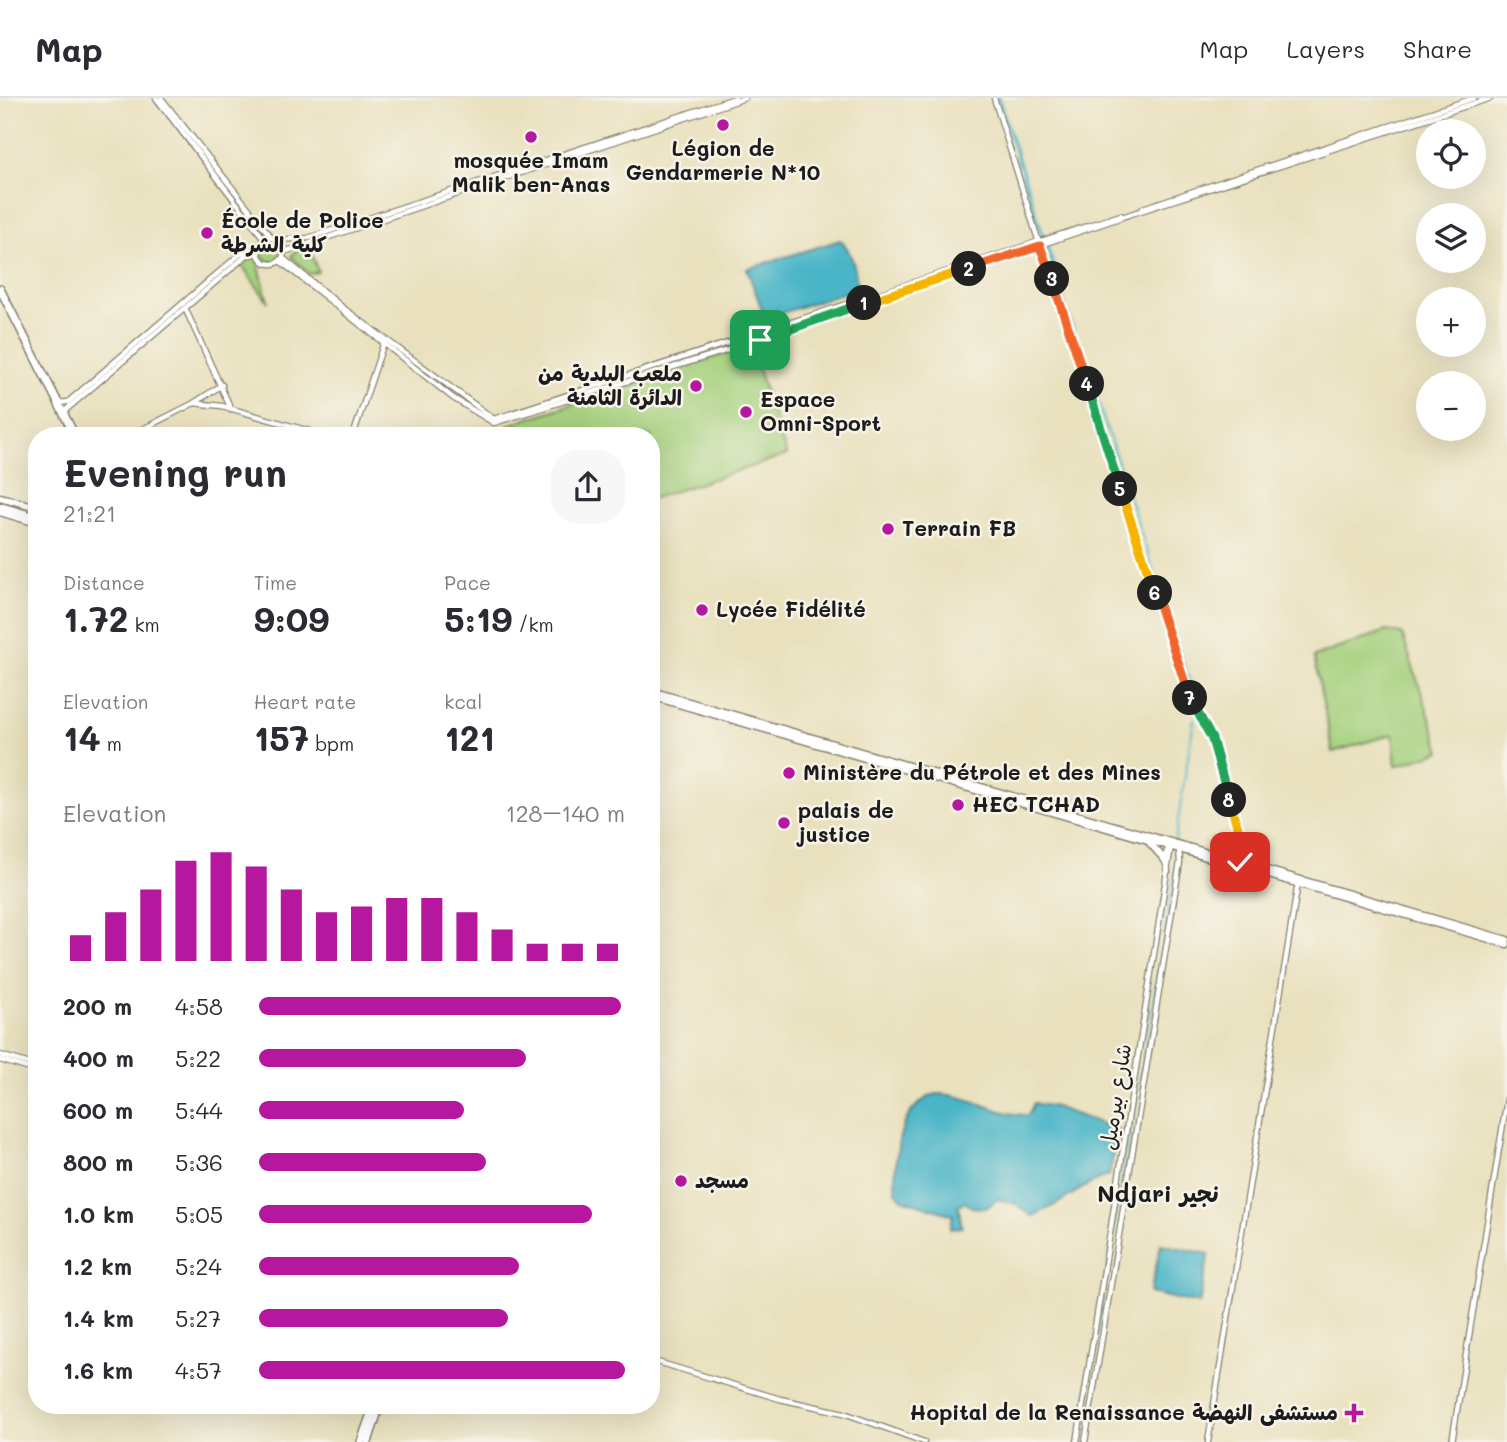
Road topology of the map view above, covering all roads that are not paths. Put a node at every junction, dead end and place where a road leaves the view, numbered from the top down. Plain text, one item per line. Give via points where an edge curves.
1 (158, 98) edge
2 (735, 98) edge
3 (745, 98) edge
4 (994, 98) edge
5 (1474, 98) edge
6 (1491, 98) edge
7 (274, 239) junction
8 (263, 242) junction
9 (1043, 242) junction
10 (258, 253) junction
11 (282, 257) junction
12 (0, 289) edge
13 (0, 299) edge
14 (186, 308) junction
15 (385, 340) junction
16 (222, 385) junction
17 (194, 403) junction
18 (58, 404) junction
19 (231, 409) junction
20 (65, 416) junction
21 (65, 427) edge
22 (70, 427) edge
23 (147, 427) edge
24 (295, 427) edge
25 (356, 427) edge
26 (0, 502) edge
27 (28, 506) edge
28 (0, 512) edge
29 (28, 512) edge
30 (28, 520) edge
31 (660, 694) edge
32 (660, 699) edge
33 (1147, 841) junction
34 (1174, 848) junction
35 (1245, 850) junction
36 (1168, 857) junction
37 (1226, 858) junction
38 (1243, 865) junction
39 (1264, 869) junction
40 (1298, 881) junction
41 (1507, 942) edge
42 (0, 1057) edge
43 (28, 1066) edge
44 (1507, 1099) edge
45 (660, 1363) edge
46 (371, 1414) edge
47 (377, 1414) edge
48 (361, 1442) edge
49 (368, 1442) edge
50 (924, 1442) edge
51 (1077, 1442) edge
52 (1085, 1442) edge
53 (1208, 1442) edge
54 (1452, 1442) edge

1 - 7 street
1 - 8 street
2 - 7 street via 309,238
3 - 11 street
4 - 9 street
5 - 9 street
6 - 9 street
7 - 8 street
7 - 11 street
8 - 10 street
8 - 18 street via 239,255 68,402
9 - 15 street via 494,419
9 - 35 street via 1190,699 1212,739
10 - 11 street via 266,263
10 - 14 street via 247,255
11 - 15 street
12 - 18 highway
13 - 21 highway
14 - 16 street
14 - 20 street via 67,409
15 - 25 street
16 - 17 street
16 - 19 street
17 - 19 street
17 - 23 street
18 - 20 highway
19 - 24 street
20 - 22 highway
26 - 27 main road
26 - 29 main road
28 - 30 main road
31 - 34 main road
32 - 33 main road
33 - 34 main road
33 - 36 main road
34 - 36 street
34 - 36 street
34 - 37 main road
34 - 38 main road
34 - 52 street, شارع بيرميل
35 - 37 main road
35 - 38 street
35 - 39 main road
36 - 51 street, شارع بيرميل
37 - 38 main road
38 - 39 main road
38 - 40 main road
39 - 40 main road
40 - 41 main road
40 - 53 street
42 - 43 street
44 - 54 street
45 - 50 street via 844,1413
46 - 48 highway
47 - 49 highway

